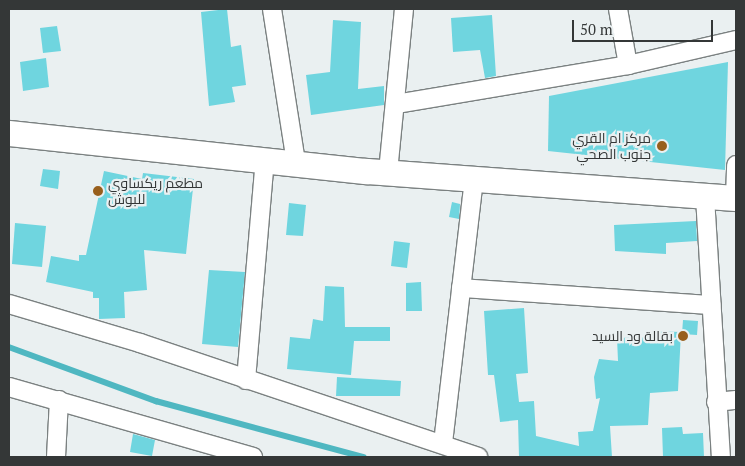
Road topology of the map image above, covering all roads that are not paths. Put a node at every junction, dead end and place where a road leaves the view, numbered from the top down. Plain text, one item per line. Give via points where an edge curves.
1 (272, 9) edge
2 (404, 9) edge
3 (618, 9) edge
4 (736, 40) edge
5 (628, 65) junction
6 (396, 104) junction
7 (9, 133) edge
8 (265, 160) junction
9 (296, 163) junction
10 (736, 165) edge
11 (388, 172) junction
12 (474, 179) junction
13 (705, 197) junction
14 (736, 198) edge
15 (461, 288) junction
16 (9, 304) edge
17 (711, 305) junction
18 (246, 380) junction
19 (9, 387) edge
20 (59, 400) junction
21 (736, 400) edge
22 (716, 402) junction
23 (443, 443) junction
24 (243, 456) edge
25 (56, 457) edge
26 (478, 457) edge
27 (721, 457) edge

1 - 9 street
2 - 6 street
3 - 5 street
4 - 5 street
5 - 6 street
6 - 11 street
7 - 8 street
8 - 9 street
8 - 18 street
9 - 11 street
10 - 14 street
11 - 12 street
12 - 13 street
12 - 15 street
13 - 14 street
13 - 17 street
15 - 17 street
15 - 23 street
16 - 18 street
17 - 22 street
18 - 23 street
19 - 20 street
20 - 24 street
20 - 25 street
21 - 22 street
22 - 27 street
23 - 26 street

